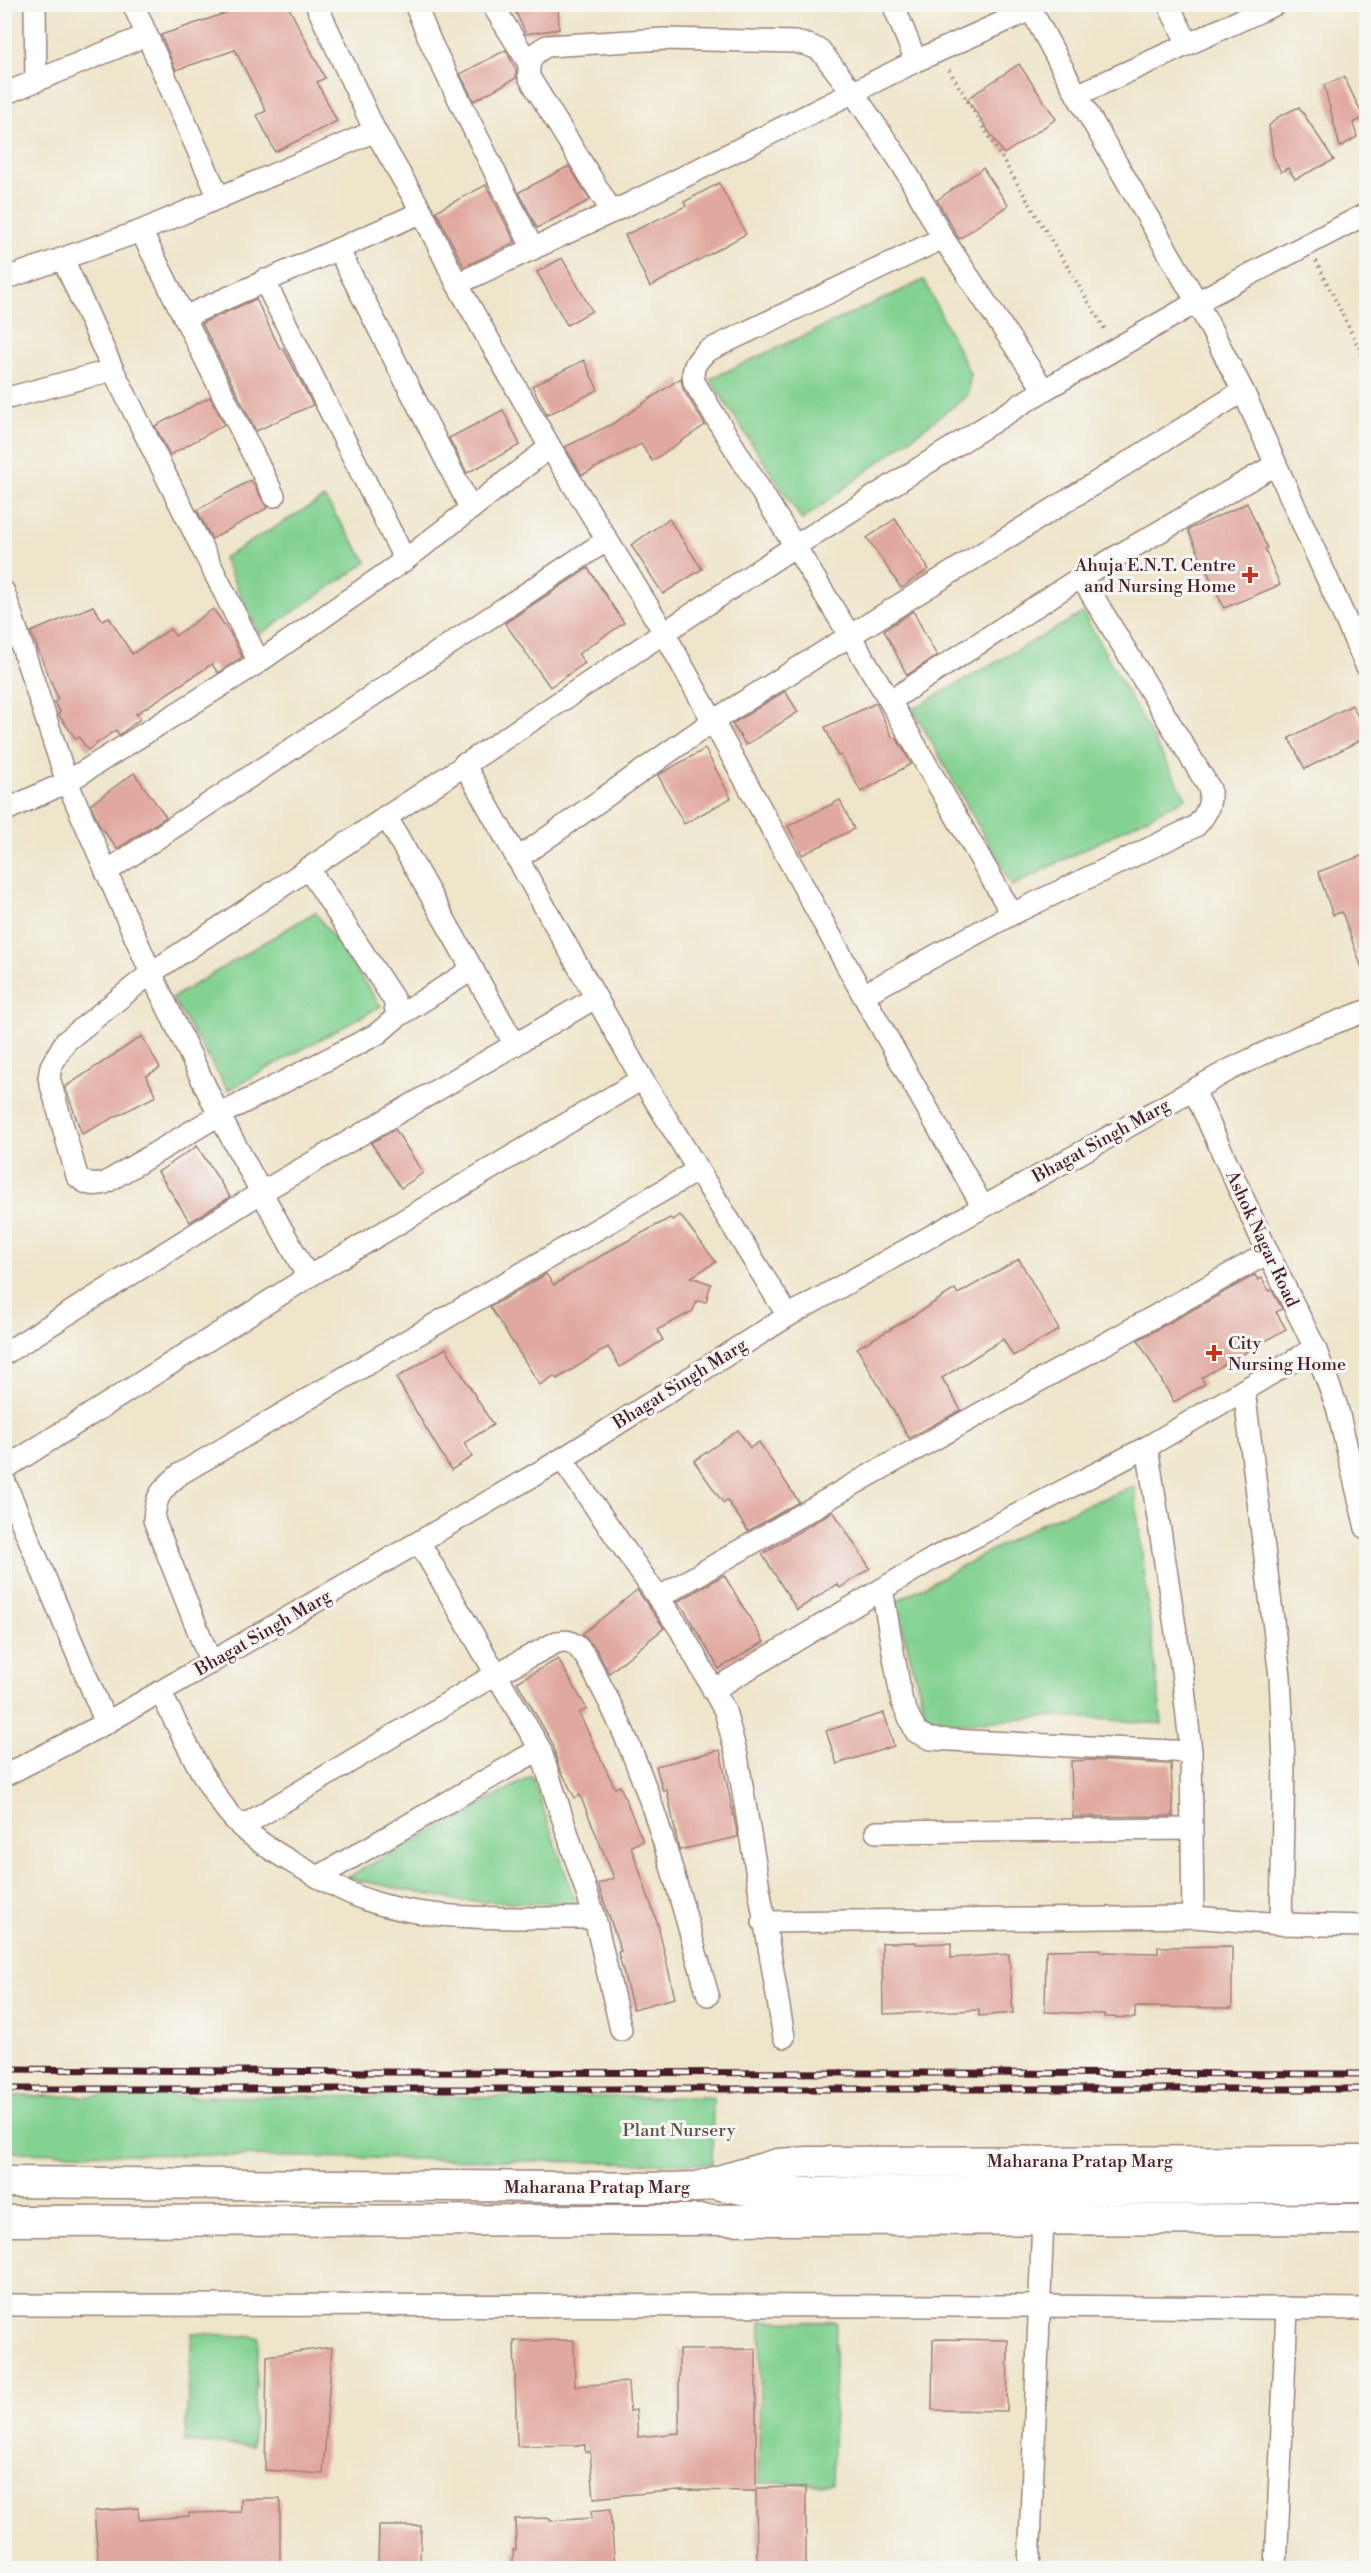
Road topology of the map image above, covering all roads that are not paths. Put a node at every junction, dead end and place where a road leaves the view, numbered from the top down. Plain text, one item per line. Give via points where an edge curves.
1 (35, 4) edge
2 (133, 4) edge
3 (316, 4) edge
4 (415, 4) edge
5 (492, 4) edge
6 (893, 4) edge
7 (1168, 4) edge
8 (1270, 5) edge
9 (1029, 7) edge
10 (145, 36) junction
11 (1188, 44) junction
12 (916, 61) junction
13 (528, 62) junction
14 (36, 81) junction
15 (4, 94) edge
16 (854, 94) junction
17 (1077, 95) junction
18 (375, 131) junction
19 (219, 198) junction
20 (612, 212) junction
21 (422, 213) junction
22 (1366, 214) edge
23 (141, 231) junction
24 (943, 238) junction
25 (338, 249) junction
26 (533, 249) junction
27 (63, 259) junction
28 (4, 279) edge
29 (264, 280) junction
30 (458, 284) junction
31 (1197, 302) junction
32 (184, 317) junction
33 (113, 370) junction
34 (1044, 390) junction
35 (1243, 391) junction
36 (4, 399) edge
37 (550, 447) junction
38 (1275, 465) junction
39 (274, 496) dead end
40 (471, 509) junction
41 (607, 540) junction
42 (795, 546) junction
43 (405, 560) junction
44 (1081, 577) junction
45 (4, 592) edge
46 (664, 634) junction
47 (850, 635) junction
48 (259, 663) junction
49 (1366, 665) edge
50 (890, 701) junction
51 (713, 721) junction
52 (464, 764) junction
53 (67, 782) junction
54 (4, 811) edge
55 (386, 816) junction
56 (517, 859) junction
57 (308, 868) junction
58 (106, 872) junction
59 (1012, 914) junction
60 (473, 969) junction
61 (151, 973) junction
62 (863, 995) junction
63 (595, 999) junction
64 (1366, 1011) edge
65 (397, 1017) junction
66 (516, 1045) junction
67 (642, 1079) junction
68 (1194, 1090) junction
69 (219, 1115) junction
70 (698, 1170) junction
71 (262, 1192) junction
72 (982, 1207) junction
73 (1268, 1253) junction
74 (308, 1277) junction
75 (788, 1316) junction
76 (1315, 1348) junction
77 (4, 1354) edge
78 (1244, 1389) junction
79 (1147, 1447) junction
80 (562, 1459) junction
81 (4, 1469) edge
82 (4, 1480) edge
83 (1366, 1528) edge
84 (419, 1542) junction
85 (882, 1589) junction
86 (658, 1598) junction
87 (211, 1663) junction
88 (496, 1674) junction
89 (713, 1690) junction
90 (160, 1692) junction
91 (106, 1723) junction
92 (540, 1749) junction
93 (1191, 1752) junction
94 (4, 1776) edge
95 (241, 1827) junction
96 (1192, 1829) junction
97 (876, 1832) dead end
98 (318, 1877) junction
99 (1193, 1917) junction
100 (595, 1918) junction
101 (763, 1922) junction
102 (1281, 1924) junction
103 (1366, 1926) edge
104 (708, 1995) dead end
105 (621, 2030) dead end
106 (783, 2037) dead end
107 (1366, 2161) edge
108 (4, 2182) edge
109 (715, 2184) junction
110 (250, 2185) junction
111 (1366, 2187) edge
112 (1043, 2218) junction
113 (1366, 2219) edge
114 (250, 2220) junction
115 (4, 2221) edge
116 (4, 2305) edge
117 (1038, 2306) junction
118 (1287, 2308) junction
119 (1366, 2309) edge
120 (1029, 2568) edge
121 (1276, 2568) edge

1 - 14 street
2 - 10 street
3 - 18 street
4 - 26 street
5 - 13 street
6 - 12 street
7 - 11 street
8 - 11 street
9 - 12 street
9 - 17 street
10 - 14 street
10 - 19 street
11 - 17 street
12 - 16 street
13 - 16 street via 535,52 547,46 664,39 795,42 820,50
13 - 20 street via 529,77
14 - 15 street
16 - 20 street
16 - 24 street via 902,164
17 - 31 street
18 - 19 street
18 - 21 street
19 - 23 street
20 - 26 street
21 - 25 street
21 - 30 street
22 - 31 street
23 - 27 street
23 - 32 street
24 - 34 street
24 - 42 street via 707,351 692,371 694,382
25 - 29 street
25 - 40 street
26 - 30 street
27 - 28 street
27 - 33 street
29 - 32 street
29 - 43 street
30 - 37 street
31 - 34 street
31 - 35 street
32 - 39 street
33 - 36 street
33 - 48 street
34 - 42 street
35 - 38 street
35 - 47 street
37 - 40 street
37 - 41 street
38 - 44 street
38 - 49 street
40 - 43 street
41 - 46 street
41 - 58 street
42 - 46 street
42 - 47 street
43 - 48 street
44 - 50 street
44 - 59 street via 1210,789 1211,804 1196,826
45 - 53 street
46 - 51 street
46 - 52 street
47 - 50 street
47 - 51 street
48 - 53 street
50 - 59 street
51 - 56 street
51 - 62 street
52 - 55 street
52 - 56 street
53 - 54 street
53 - 58 street
55 - 57 street
55 - 60 street
56 - 63 street
57 - 61 street
57 - 65 street via 394,1000
58 - 61 street
59 - 62 street
60 - 65 street
60 - 66 street
61 - 69 street
61 - 69 street via 65,1042 51,1066 49,1078 77,1176 95,1186 105,1183
62 - 72 street
63 - 66 street
63 - 67 street
64 - 68 street, Bhagat Singh Marg via 1300,1036
65 - 69 street via 377,1034
66 - 71 street
67 - 70 street
67 - 74 street
68 - 72 street, Bhagat Singh Marg
68 - 73 street, Ashok Nagar Road
69 - 71 street
70 - 75 street
70 - 87 street via 180,1474 162,1490 154,1505 154,1520
71 - 74 street
71 - 77 street
72 - 75 street, Bhagat Singh Marg
73 - 76 street, Ashok Nagar Road
73 - 86 street
74 - 81 street
75 - 80 street, Bhagat Singh Marg
76 - 78 street
76 - 83 street, Ashok Nagar Road via 1336,1407
78 - 79 street
78 - 102 street via 1280,1676 1284,1761
79 - 85 street
79 - 93 street
80 - 84 street, Bhagat Singh Marg
80 - 86 street
82 - 91 street
84 - 87 street, Bhagat Singh Marg
84 - 88 street
85 - 89 street
85 - 93 street via 902,1702 916,1732 931,1738
86 - 89 street
87 - 90 street, Bhagat Singh Marg
88 - 92 street
88 - 95 street
88 - 104 street via 557,1642 567,1641 585,1657 607,1697 642,1779
89 - 101 street via 737,1756
90 - 91 street, Bhagat Singh Marg
90 - 95 street via 213,1789
91 - 94 street, Bhagat Singh Marg
92 - 98 street
92 - 100 street
93 - 96 street
95 - 98 street
96 - 97 street
96 - 99 street
98 - 100 street via 374,1902 438,1915
99 - 101 street
99 - 102 street
100 - 105 street
101 - 106 street
102 - 103 street
107 - 109 main road, Maharana Pratap Marg via 808,2162 778,2164
108 - 110 main road, Maharana Pratap Marg
109 - 110 main road, Maharana Pratap Marg via 672,2188
109 - 111 main road via 780,2193
110 - 114 main road
112 - 113 main road, Maharana Pratap Marg
112 - 114 main road, Maharana Pratap Marg
112 - 117 street
114 - 115 main road, Maharana Pratap Marg
116 - 117 street
117 - 118 street
117 - 120 street
118 - 119 street
118 - 121 street

